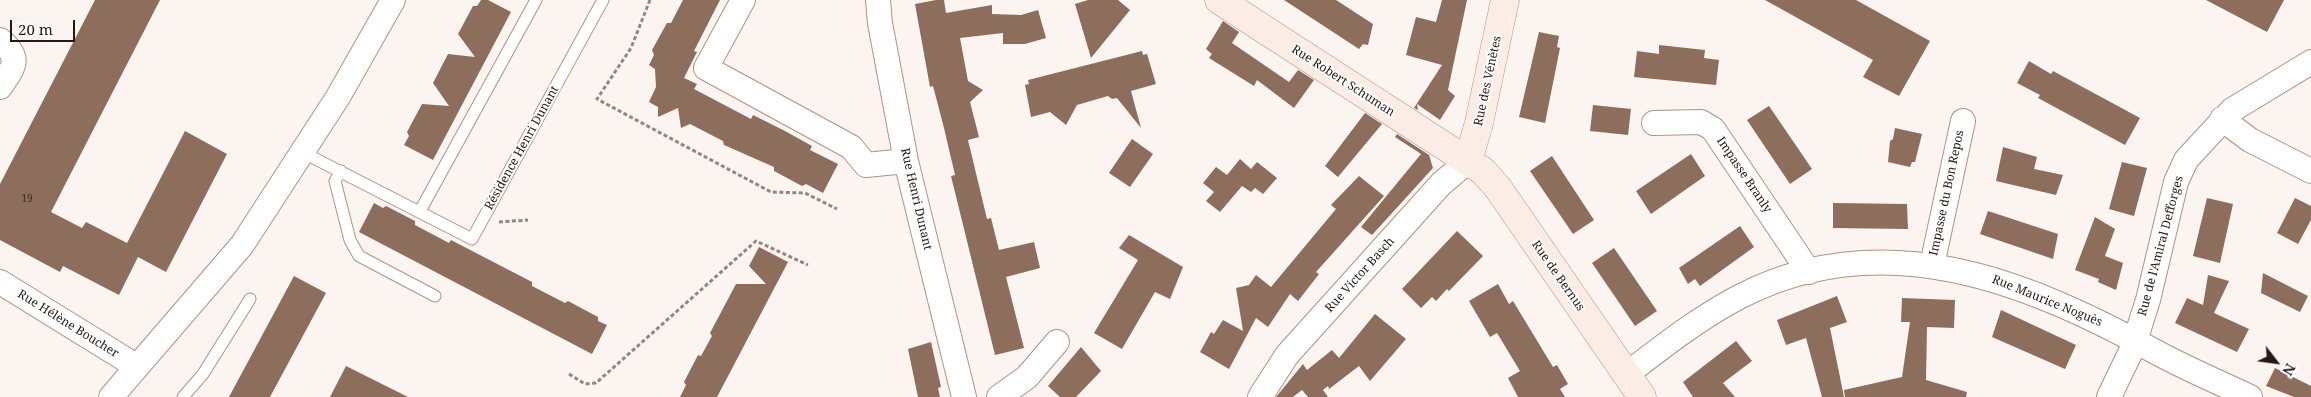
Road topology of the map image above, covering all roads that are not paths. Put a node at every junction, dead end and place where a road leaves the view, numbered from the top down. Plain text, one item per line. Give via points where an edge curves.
1 (393, 0) edge
2 (536, 0) edge
3 (742, 0) edge
4 (878, 0) edge
5 (1219, 0) edge
6 (1505, 0) edge
7 (598, 2) edge
8 (0, 40) edge
9 (2311, 62) edge
10 (0, 88) edge
11 (2222, 119) junction
12 (1963, 121) dead end
13 (1654, 123) dead end
14 (304, 153) junction
15 (1468, 160) junction
16 (906, 161) junction
17 (340, 171) junction
18 (2311, 171) edge
19 (420, 211) junction
20 (1932, 265) junction
21 (1808, 272) junction
22 (0, 282) edge
23 (435, 296) dead end
24 (250, 299) dead end
25 (2135, 339) junction
26 (1057, 342) dead end
27 (136, 366) junction
28 (1627, 374) junction
29 (111, 397) edge
30 (182, 397) edge
31 (964, 397) edge
32 (999, 397) edge
33 (1260, 397) edge
34 (1642, 397) edge
35 (2109, 397) edge
36 (2250, 397) edge

1 - 14 street
2 - 19 lane
3 - 16 street via 706,68 851,147 866,165
4 - 16 street, Rue Henri Dunant
5 - 15 street, Rue Robert Schuman
6 - 15 street, Rue des Vénètes
7 - 19 lane, Résidence Henri Dunant via 472,239
8 - 10 street via 10,48 14,66
9 - 11 street, Rue de l'Amiral Defforges via 2253,96
11 - 18 street via 2250,140
11 - 25 street, Rue de l'Amiral Defforges via 2186,160 2176,182 2148,300
12 - 20 street, Impasse du Bon Repos
13 - 21 street, Impasse Branly via 1701,122 1713,129
14 - 17 lane, Résidence Henri Dunant
14 - 27 street via 242,245
15 - 28 street, Rue de Bernus via 1498,188
15 - 33 street, Rue Victor Basch via 1441,184 1287,355
16 - 31 street, Rue Henri Dunant
17 - 19 lane, Résidence Henri Dunant
17 - 23 lane via 335,180 350,240 359,256
20 - 21 street, Rue Maurice Noguès via 1865,262
20 - 25 street, Rue Maurice Noguès via 1979,274 2012,285
21 - 28 street, Rue Maurice Noguès via 1783,278 1739,297 1676,337
22 - 27 street, Rue Hélène Boucher
24 - 30 lane via 203,374
25 - 35 street, Rue de l'Amiral Defforges
25 - 36 street, Rue Maurice Noguès via 2154,352
26 - 32 street via 1027,377
27 - 29 street
28 - 34 street, Rue de Bernus

